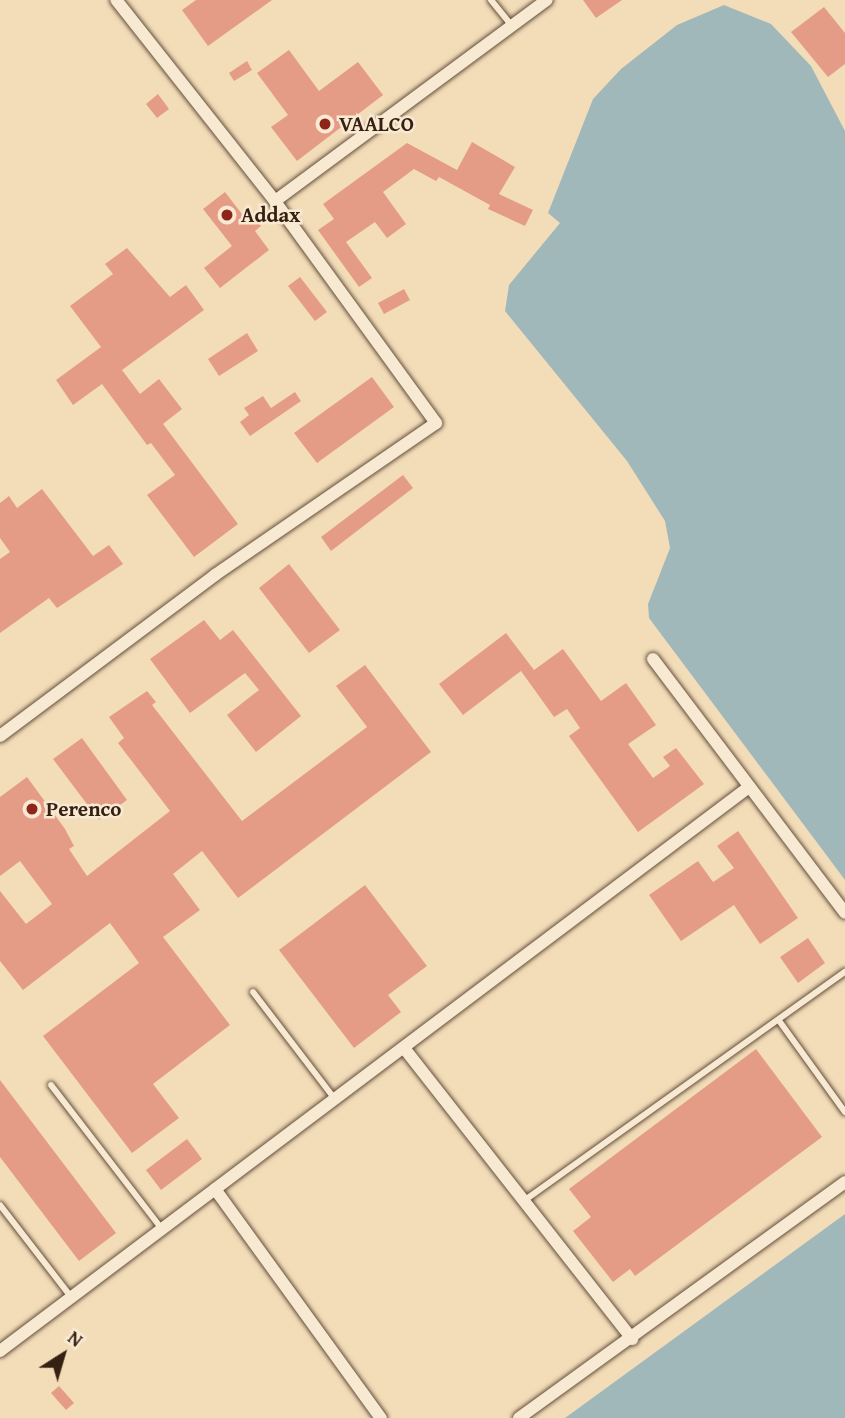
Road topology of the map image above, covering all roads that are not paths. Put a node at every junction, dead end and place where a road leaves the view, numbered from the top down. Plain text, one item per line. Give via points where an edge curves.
1 (117, 0) edge
2 (491, 0) edge
3 (547, 0) edge
4 (511, 25) junction
5 (275, 201) junction
6 (653, 659) dead end
7 (0, 736) edge
8 (749, 787) junction
9 (845, 913) edge
10 (845, 972) edge
11 (253, 992) dead end
12 (780, 1022) junction
13 (404, 1048) junction
14 (51, 1085) dead end
15 (334, 1098) junction
16 (845, 1112) edge
17 (845, 1182) edge
18 (215, 1189) junction
19 (525, 1200) junction
20 (0, 1205) edge
21 (161, 1228) junction
22 (71, 1298) junction
23 (632, 1339) junction
24 (0, 1351) edge
25 (381, 1418) edge
26 (519, 1418) edge

1 - 5 street
2 - 4 lane
3 - 4 street
4 - 5 street
5 - 7 street via 436,423 215,575
6 - 8 street
8 - 9 street
8 - 13 street
10 - 12 lane
11 - 15 lane
12 - 16 lane
12 - 19 lane via 759,1031
13 - 15 street
13 - 19 street
14 - 21 lane
15 - 18 street
17 - 23 street
18 - 21 street
18 - 25 street
19 - 23 street
20 - 22 lane
21 - 22 street
22 - 24 street
23 - 26 street

